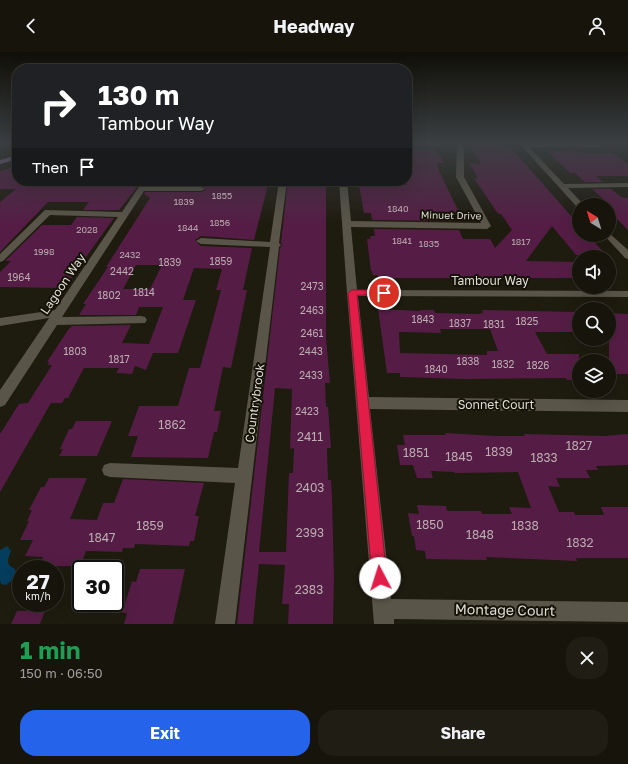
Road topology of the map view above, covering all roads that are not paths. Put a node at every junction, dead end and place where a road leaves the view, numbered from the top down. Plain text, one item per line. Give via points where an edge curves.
1 (461, 170) edge
2 (547, 170) edge
3 (628, 185) edge
4 (144, 186) edge
5 (156, 186) edge
6 (283, 186) edge
7 (344, 186) edge
8 (562, 186) junction
9 (201, 190) dead end
10 (573, 198) edge
11 (125, 215) junction
12 (348, 224) junction
13 (616, 238) edge
14 (627, 240) dead end
15 (202, 241) dead end
16 (615, 242) edge
17 (276, 245) junction
18 (628, 256) edge
19 (0, 259) edge
20 (352, 293) junction
21 (628, 294) edge
22 (56, 317) junction
23 (141, 320) dead end
24 (0, 322) edge
25 (0, 401) edge
26 (364, 403) junction
27 (628, 406) edge
28 (110, 470) dead end
29 (245, 476) junction
30 (628, 612) edge
31 (384, 617) edge
32 (225, 624) edge

1 - 12 street, Minuet Drive via 460,177 487,226
2 - 8 street
3 - 8 street
4 - 11 street, Lagoon Way
5 - 9 street
6 - 17 street, Countrybrook
7 - 12 street
8 - 10 street
11 - 19 street via 48,212
11 - 22 street, Lagoon Way
12 - 20 street
13 - 14 street
15 - 17 street
16 - 18 street
17 - 29 street, Countrybrook
20 - 21 street, Tambour Way
20 - 26 street
22 - 23 street
22 - 24 street
22 - 25 street, Lagoon Way
26 - 27 street, Sonnet Court
26 - 31 street
28 - 29 street
29 - 32 street, Countrybrook
30 - 31 street, Montage Court

